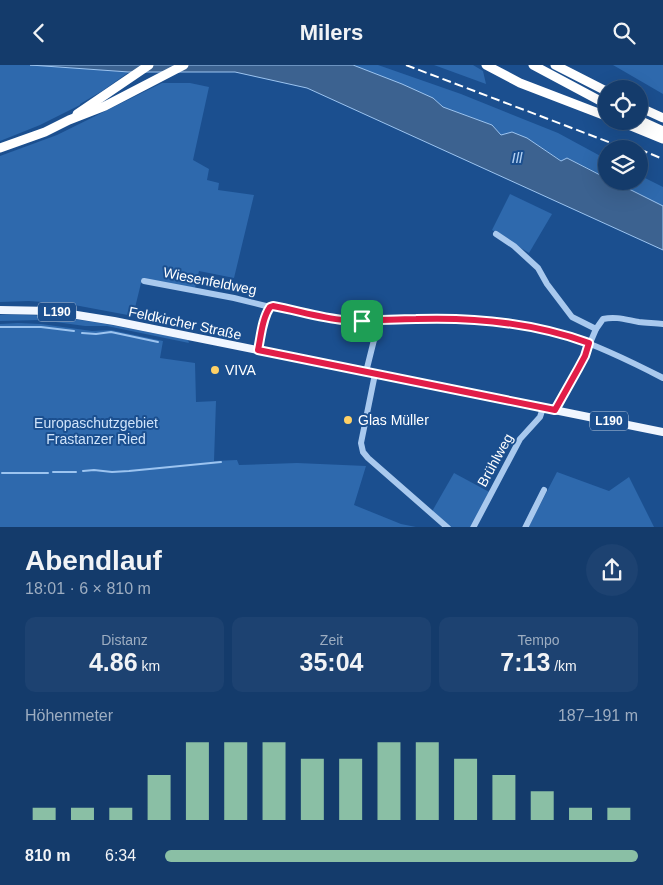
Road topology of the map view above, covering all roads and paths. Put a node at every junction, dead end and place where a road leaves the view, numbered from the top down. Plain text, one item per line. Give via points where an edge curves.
1 (148, 65) edge
2 (184, 65) edge
3 (486, 65) edge
4 (533, 65) edge
5 (555, 65) edge
6 (598, 87) edge
7 (598, 100) edge
8 (648, 111) edge
9 (598, 113) edge
10 (663, 118) edge
11 (69, 120) junction
12 (648, 124) edge
13 (641, 130) edge
14 (663, 131) edge
15 (663, 139) edge
16 (0, 148) edge
17 (496, 234) dead end
18 (144, 281) dead end
19 (270, 307) junction
20 (0, 310) edge
21 (377, 320) junction
22 (663, 324) edge
23 (596, 329) junction
24 (589, 343) junction
25 (258, 350) junction
26 (366, 372) junction
27 (376, 374) junction
28 (663, 378) edge
29 (543, 408) junction
30 (555, 410) junction
31 (663, 432) edge
32 (544, 490) dead end
33 (448, 527) edge
34 (473, 527) edge
35 (525, 527) edge

1 - 11 highway
2 - 11 highway via 92,112
3 - 9 highway via 520,83
4 - 7 highway
5 - 6 highway
8 - 10 highway
11 - 16 highway
12 - 14 highway
13 - 15 highway
17 - 23 street via 538,268 572,317
18 - 19 street, Wiesenfeldweg
19 - 21 street, Wiesenfeldweg via 344,320
19 - 25 street, Wiesenfeldweg
20 - 25 main road, Feldkircher Straße / L190 via 52,311
21 - 24 street, Wiesenfeldweg via 478,320 524,326
21 - 26 street
22 - 23 street via 611,317 603,319
23 - 24 street
24 - 28 street, Wiesenfeldweg
24 - 30 street
25 - 26 main road, Feldkircher Straße / L190
26 - 27 main road, Feldkircher Straße / L190
27 - 29 main road, Feldkircher Straße / L190
27 - 33 street via 361,443 363,452
29 - 30 main road, Feldkircher Straße / L190
29 - 34 street, Brühlweg via 540,417 520,439
30 - 31 main road, Feldkircher Straße / L190
32 - 35 street

